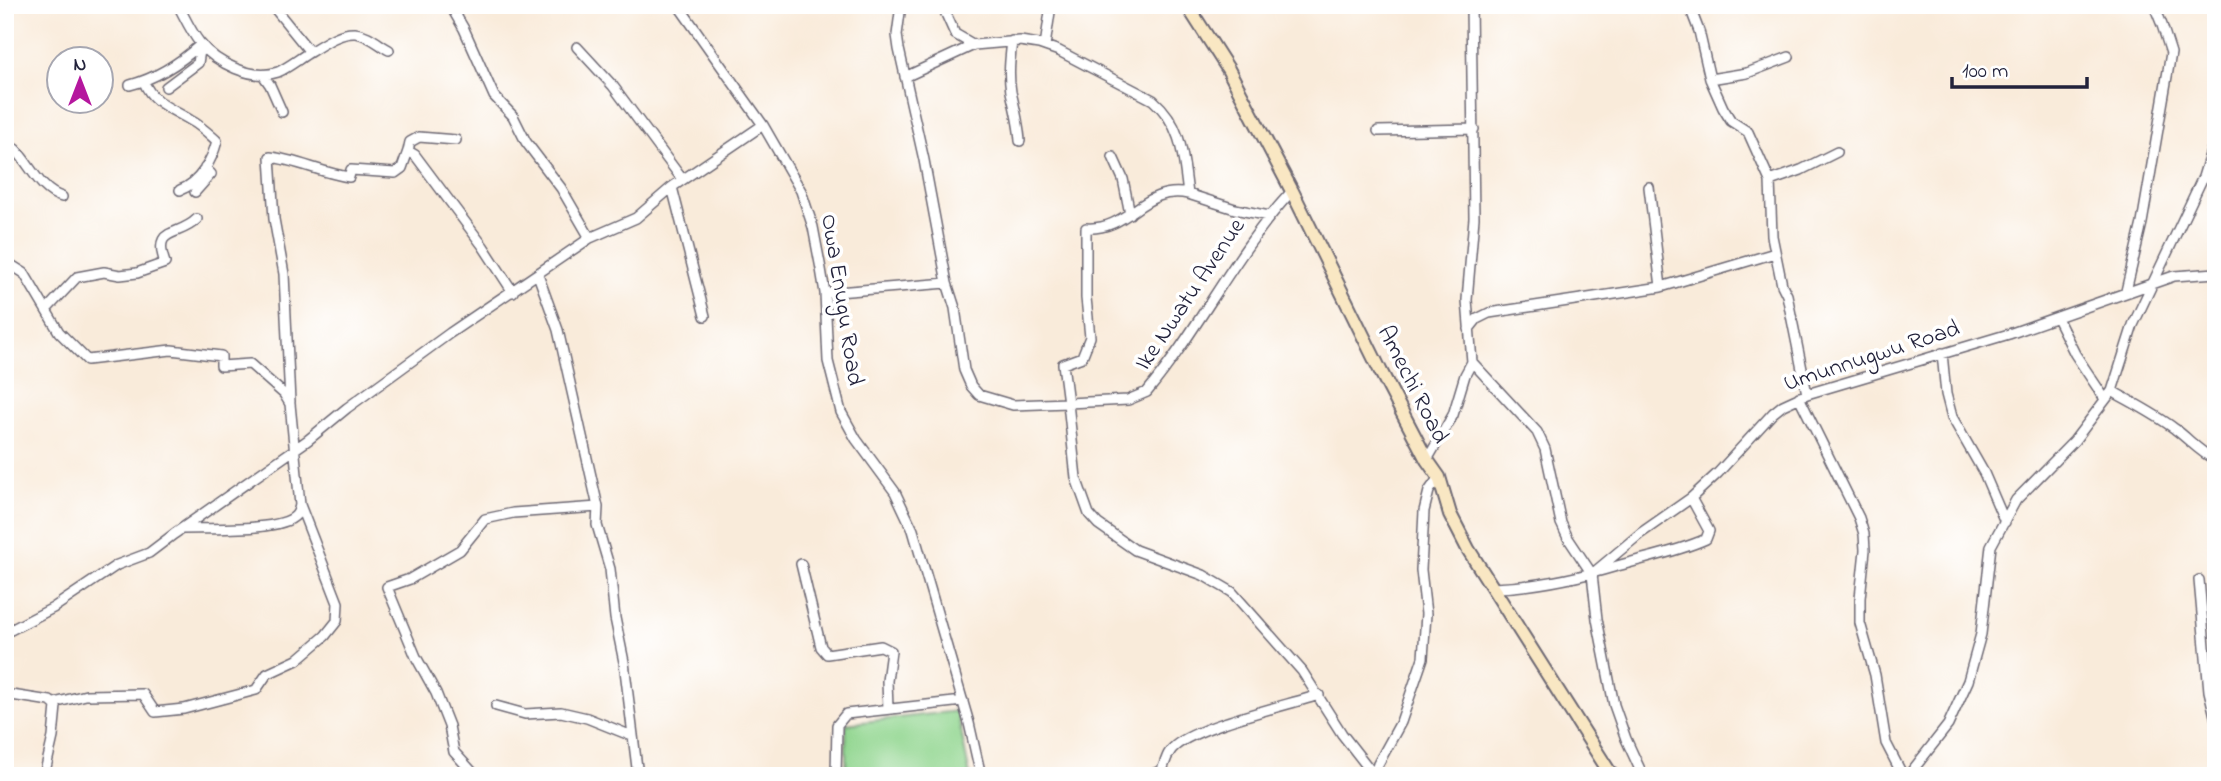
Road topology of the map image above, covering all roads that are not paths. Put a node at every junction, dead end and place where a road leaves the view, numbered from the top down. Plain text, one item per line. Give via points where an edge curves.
1 (178, 5) edge
2 (272, 5) edge
3 (450, 5) edge
4 (678, 5) edge
5 (901, 5) edge
6 (943, 5) edge
7 (1051, 5) edge
8 (1186, 5) edge
9 (1471, 5) edge
10 (1689, 5) edge
11 (2154, 5) edge
12 (1012, 41) junction
13 (201, 44) junction
14 (974, 45) junction
15 (1045, 46) junction
16 (577, 47) dead end
17 (389, 50) dead end
18 (310, 52) junction
19 (1789, 57) dead end
20 (263, 75) junction
21 (905, 77) junction
22 (1710, 79) junction
23 (144, 82) junction
24 (130, 85) dead end
25 (166, 87) dead end
26 (282, 112) dead end
27 (763, 125) junction
28 (1474, 129) junction
29 (1378, 131) dead end
30 (2216, 135) edge
31 (456, 140) dead end
32 (1020, 141) dead end
33 (5, 151) edge
34 (1837, 152) dead end
35 (412, 153) junction
36 (1113, 157) dead end
37 (205, 168) junction
38 (682, 179) junction
39 (1770, 181) junction
40 (672, 187) junction
41 (1649, 187) dead end
42 (180, 190) dead end
43 (1292, 191) junction
44 (195, 192) dead end
45 (1188, 194) junction
46 (62, 197) dead end
47 (1130, 214) junction
48 (1269, 216) junction
49 (197, 219) dead end
50 (590, 238) junction
51 (1775, 253) junction
52 (5, 261) edge
53 (2216, 272) edge
54 (538, 275) junction
55 (947, 283) junction
56 (2155, 283) junction
57 (1661, 287) junction
58 (2126, 291) junction
59 (513, 292) junction
60 (825, 293) junction
61 (47, 309) junction
62 (705, 316) dead end
63 (2057, 318) junction
64 (1469, 329) junction
65 (1942, 353) junction
66 (1472, 362) junction
67 (2112, 391) junction
68 (1803, 395) junction
69 (2105, 399) junction
70 (1068, 403) junction
71 (290, 404) junction
72 (294, 449) junction
73 (1427, 460) junction
74 (2216, 460) edge
75 (1439, 477) junction
76 (1691, 498) junction
77 (300, 505) junction
78 (598, 507) junction
79 (2005, 522) junction
80 (181, 529) junction
81 (800, 564) dead end
82 (1592, 574) junction
83 (2199, 580) dead end
84 (1493, 588) junction
85 (5, 633) edge
86 (5, 694) edge
87 (1319, 695) junction
88 (963, 701) junction
89 (54, 704) junction
90 (496, 706) dead end
91 (888, 709) junction
92 (2216, 720) edge
93 (632, 736) junction
94 (1374, 775) edge
95 (44, 776) edge
96 (476, 776) edge
97 (638, 776) edge
98 (836, 776) edge
99 (981, 776) edge
100 (1149, 776) edge
101 (1612, 776) edge
102 (1643, 776) edge
103 (1905, 776) edge

1 - 13 street
2 - 18 street
3 - 50 street via 494,96 513,116
4 - 27 street, Owa Enugu Road
5 - 21 street, Ike Nwatu Avenue via 897,35
6 - 14 street via 955,34
7 - 15 street
8 - 43 main road, Amechi Road via 1228,69
9 - 28 street
10 - 22 street
11 - 58 street via 2171,53
12 - 14 street
12 - 15 street
12 - 32 street via 1011,90
13 - 20 street via 230,65
13 - 23 street via 181,62
13 - 25 street via 198,63
14 - 21 street
15 - 45 street via 1164,109 1180,140
16 - 38 street via 613,86
17 - 18 street via 352,33
18 - 20 street via 280,71
19 - 22 street via 1747,73
20 - 26 street
21 - 55 street, Ike Nwatu Avenue
22 - 39 street via 1731,121 1748,132
23 - 24 street
23 - 37 street via 155,100 217,141
27 - 38 street
27 - 60 street, Owa Enugu Road via 804,198
28 - 29 street
28 - 64 street
30 - 56 street via 2203,177
31 - 35 street via 419,137 411,142
33 - 46 street via 15,149 37,179
34 - 39 street
35 - 59 street
35 - 71 street via 395,173 351,170 349,177 270,157 284,274
36 - 47 street
37 - 42 street via 190,187
37 - 44 street via 211,174
38 - 40 street
39 - 51 street
40 - 50 street via 636,218
40 - 62 street
41 - 57 street
43 - 48 street, Ike Nwatu Avenue
43 - 73 main road, Amechi Road
45 - 47 street via 1161,194
45 - 48 street
47 - 70 street via 1105,228 1086,228 1090,337 1082,357 1063,364
48 - 70 street, Ike Nwatu Avenue via 1147,393 1128,400
49 - 61 street via 161,241 165,263 136,273 77,277
50 - 54 street
51 - 57 street
51 - 68 street via 1787,295
52 - 61 street via 24,273
53 - 56 street, Umunnugwu Road via 2174,276
54 - 59 street
54 - 78 street via 558,330
55 - 60 street
55 - 70 street, Ike Nwatu Avenue via 964,370 979,395 1013,405
56 - 58 street, Umunnugwu Road
56 - 67 street via 2133,326
57 - 64 street via 1489,313
58 - 63 street, Umunnugwu Road
59 - 72 street
60 - 88 street, Owa Enugu Road via 828,361 841,412 905,509 922,553
61 - 71 street via 60,332 87,360 171,350 221,356 221,366 250,364
63 - 65 street, Umunnugwu Road
63 - 69 street
64 - 66 street
65 - 68 street, Umunnugwu Road
65 - 79 street via 1952,417
66 - 73 street via 1453,415
66 - 82 street via 1537,432 1562,523
67 - 69 street
67 - 74 street
68 - 76 street, Umunnugwu Road via 1773,413
68 - 103 street via 1864,534 1860,623 1875,675 1886,743
69 - 79 street via 2074,441 2025,490
70 - 87 street via 1076,478 1089,514 1135,550 1203,575 1232,592
71 - 72 street
72 - 77 street
72 - 80 street
73 - 75 main road, Amechi Road
75 - 84 main road, Amechi Road via 1450,514
75 - 94 street via 1424,511 1420,570 1426,614 1423,658 1401,722
76 - 82 street, Umunnugwu Road
76 - 82 street via 1709,531 1706,539
77 - 80 street via 293,518 270,526
77 - 89 street via 338,603 337,621 297,660 267,674 256,690 184,709 155,712 143,694 86,695
78 - 93 street via 597,526 610,569
78 - 96 street via 485,519 460,550 387,587 436,693 454,752
79 - 103 street via 1992,546 1981,634 1968,681 1948,724
80 - 85 street via 149,553 117,565 53,608
81 - 91 street via 821,648 827,654 881,646 891,651
82 - 84 street
82 - 102 street via 1614,705
83 - 92 street
84 - 101 main road, Amechi Road
86 - 89 street
87 - 94 street
87 - 100 street via 1187,739 1168,753 1162,770
88 - 91 street
88 - 99 street, Owa Enugu Road
89 - 95 street via 53,737
90 - 93 street via 525,714 561,712
91 - 98 street via 842,717
93 - 97 street

